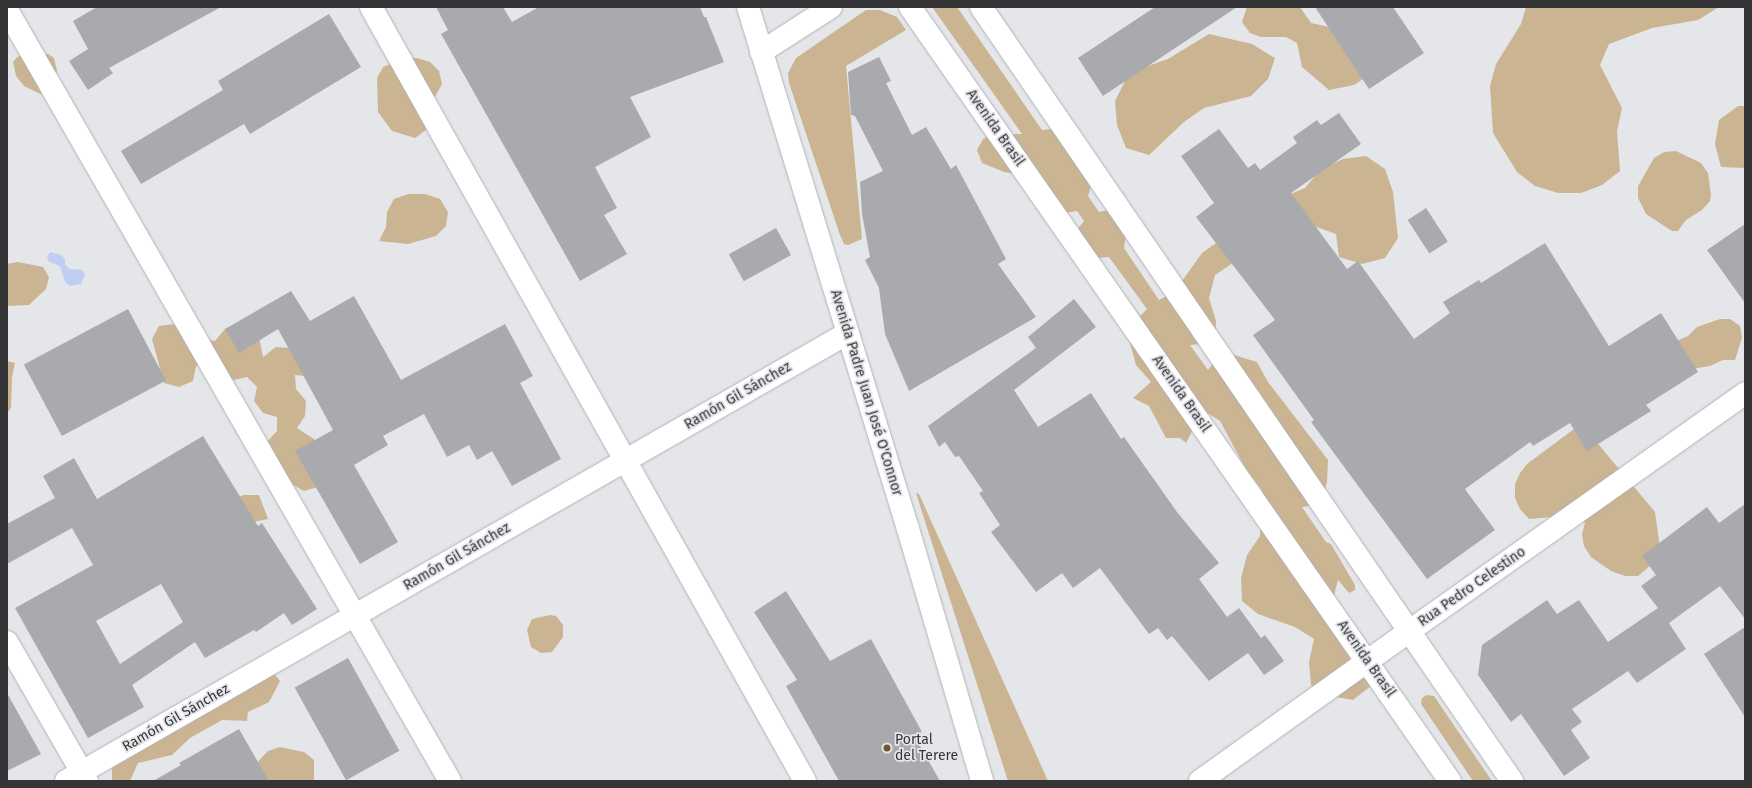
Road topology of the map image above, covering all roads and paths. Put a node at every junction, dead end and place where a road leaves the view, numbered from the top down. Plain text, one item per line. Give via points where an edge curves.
1 (371, 7) edge
2 (748, 7) edge
3 (831, 7) edge
4 (910, 7) edge
5 (981, 7) edge
6 (7, 10) edge
7 (761, 52) junction
8 (848, 333) junction
9 (1745, 393) edge
10 (626, 461) junction
11 (355, 615) junction
12 (1408, 632) junction
13 (7, 642) edge
14 (1368, 662) junction
15 (78, 778) edge
16 (450, 781) edge
17 (805, 781) edge
18 (982, 781) edge
19 (1200, 781) edge
20 (1450, 781) edge
21 (1512, 781) edge

1 - 10 street
2 - 7 street, Avenida Padre Juan José O'Connor
3 - 7 street
4 - 14 street, Avenida Brasil
5 - 12 street
6 - 11 street
7 - 8 street, Avenida Padre Juan José O'Connor
8 - 10 street, Ramón Gil Sánchez
8 - 18 street, Avenida Padre Juan José O'Connor
9 - 12 street, Rua Pedro Celestino
10 - 11 street, Ramón Gil Sánchez
10 - 17 street
11 - 15 street, Ramón Gil Sánchez
11 - 16 street
12 - 14 street, Rua Pedro Celestino
12 - 21 street
13 - 15 street
14 - 19 street, Rua Pedro Celestino
14 - 20 street, Avenida Brasil

